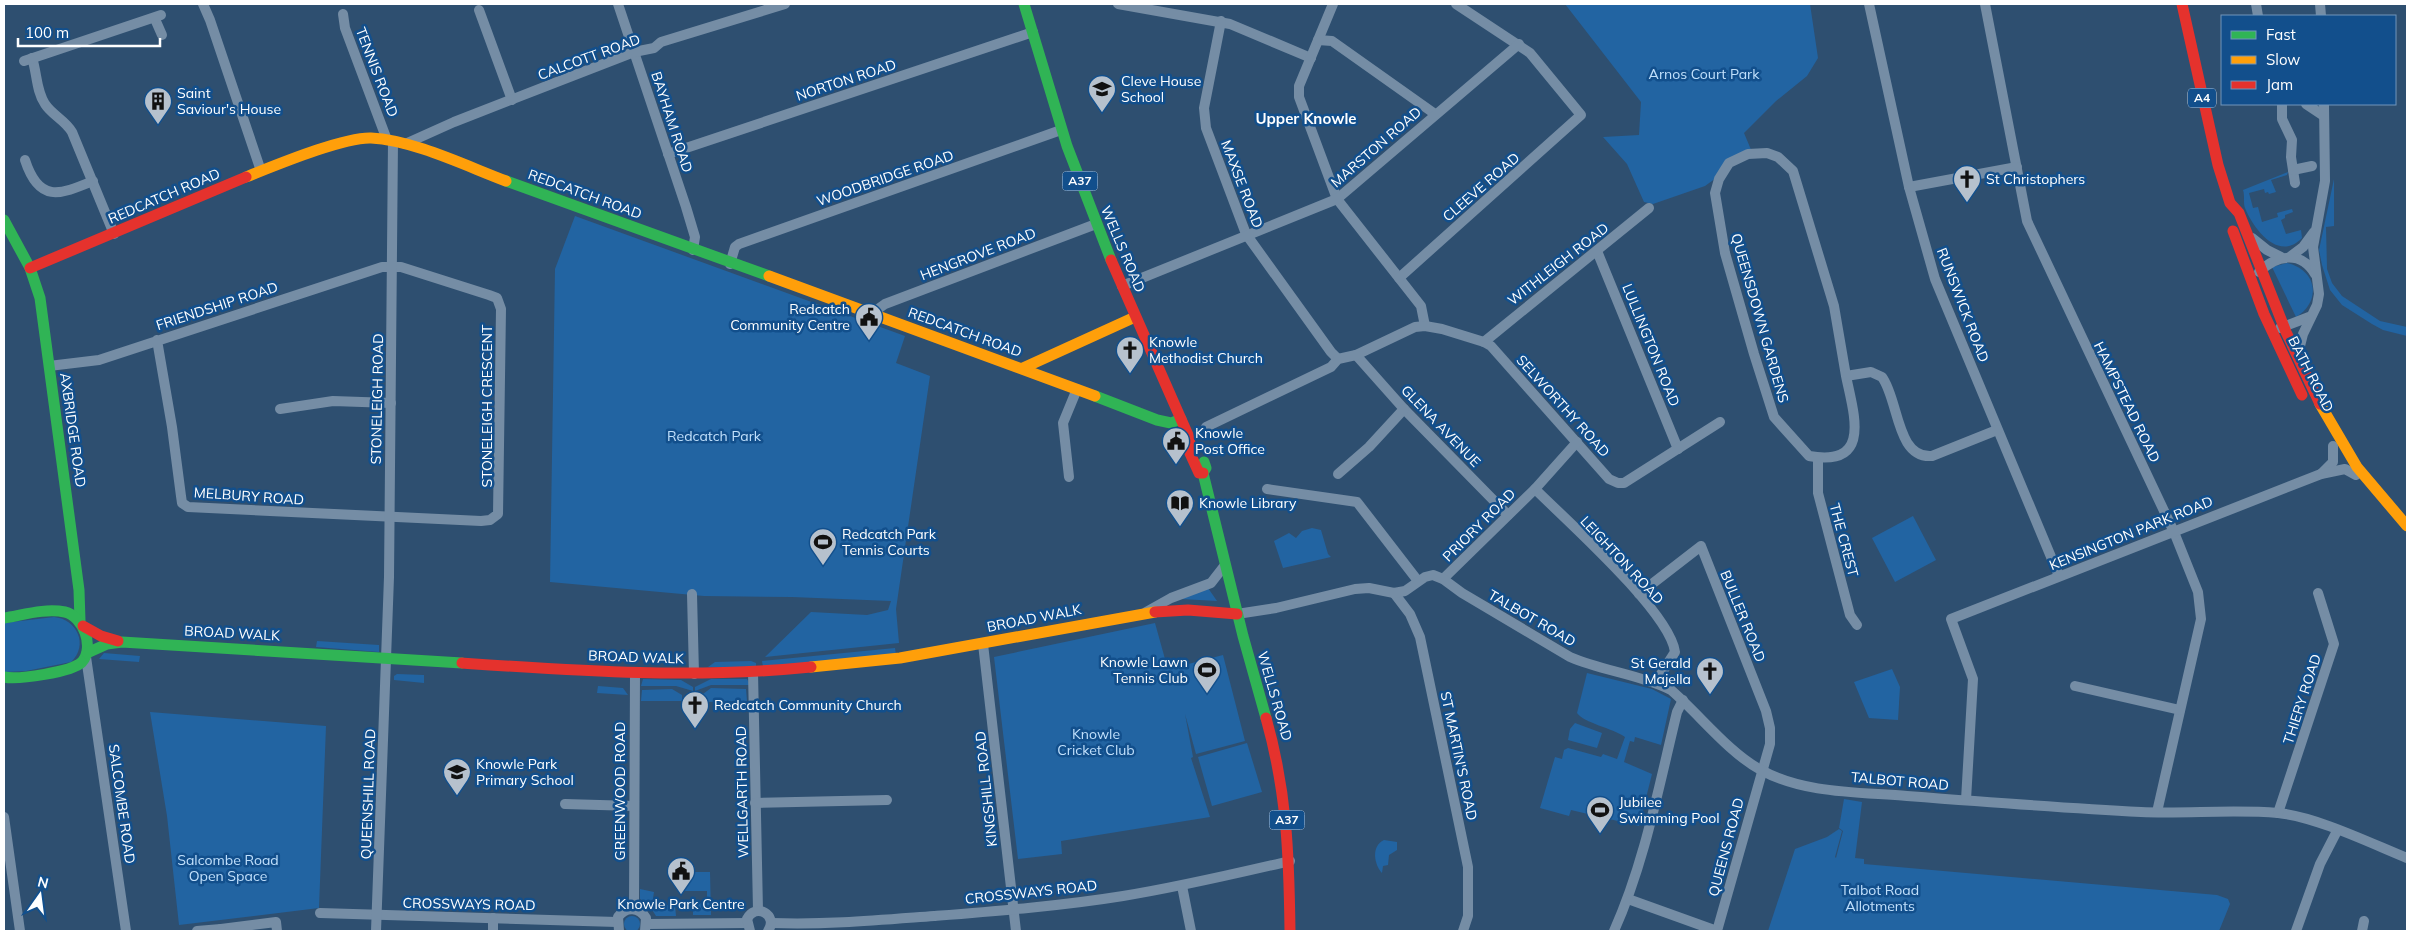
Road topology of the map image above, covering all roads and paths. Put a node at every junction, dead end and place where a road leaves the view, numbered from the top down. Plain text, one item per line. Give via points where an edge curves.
1 (203, 4) edge
2 (618, 4) edge
3 (785, 4) edge
4 (1024, 4) edge
5 (1118, 4) edge
6 (1333, 4) edge
7 (1456, 4) edge
8 (1869, 4) edge
9 (1985, 4) edge
10 (2182, 4) edge
11 (479, 10) dead end
12 (343, 14) dead end
13 (1221, 21) junction
14 (1033, 32) junction
15 (162, 34) dead end
16 (1318, 40) junction
17 (1519, 44) junction
18 (634, 52) junction
19 (1310, 58) junction
20 (512, 100) junction
21 (2282, 105) edge
22 (2308, 105) edge
23 (2324, 105) edge
24 (1435, 114) junction
25 (2324, 116) junction
26 (1061, 130) junction
27 (390, 140) junction
28 (405, 144) junction
29 (668, 154) junction
30 (25, 160) dead end
31 (2312, 166) dead end
32 (2017, 167) junction
33 (2293, 170) junction
34 (261, 171) junction
35 (93, 182) junction
36 (2295, 183) dead end
37 (1909, 187) junction
38 (1337, 199) junction
39 (2230, 203) junction
40 (1649, 208) dead end
41 (4, 220) edge
42 (1096, 224) junction
43 (2245, 230) junction
44 (2316, 230) junction
45 (114, 234) junction
46 (1246, 234) junction
47 (693, 250) junction
48 (1597, 251) junction
49 (2286, 257) junction
50 (730, 264) junction
51 (392, 266) junction
52 (30, 268) junction
53 (2260, 270) junction
54 (2315, 275) junction
55 (1399, 278) junction
56 (1122, 286) junction
57 (2257, 292) junction
58 (874, 315) junction
59 (1135, 317) junction
60 (2309, 317) junction
61 (1425, 326) junction
62 (2284, 326) junction
63 (2272, 331) junction
64 (157, 340) junction
65 (1484, 342) junction
66 (1356, 355) junction
67 (2298, 357) junction
68 (1040, 359) junction
69 (1338, 359) junction
70 (49, 366) junction
71 (1023, 368) junction
72 (1043, 376) junction
73 (1846, 376) junction
74 (1077, 389) junction
75 (391, 403) junction
76 (280, 409) dead end
77 (1404, 409) junction
78 (1181, 419) junction
79 (1720, 422) dead end
80 (1206, 427) dead end
81 (1997, 430) junction
82 (1578, 442) junction
83 (2333, 446) junction
84 (1678, 449) junction
85 (1818, 458) junction
86 (1338, 474) dead end
87 (2321, 474) junction
88 (2356, 475) junction
89 (1069, 476) dead end
90 (1267, 489) dead end
91 (1535, 489) junction
92 (2387, 508) junction
93 (1508, 515) junction
94 (390, 518) junction
95 (2407, 526) edge
96 (2174, 532) junction
97 (2407, 537) edge
98 (1225, 565) junction
99 (2059, 576) junction
100 (1443, 579) junction
101 (1418, 581) junction
102 (1394, 593) junction
103 (2318, 593) dead end
104 (692, 594) dead end
105 (1640, 594) junction
106 (79, 597) junction
107 (58, 612) junction
108 (1145, 613) junction
109 (1237, 614) junction
110 (4, 618) edge
111 (82, 624) junction
112 (1858, 625) dead end
113 (122, 642) junction
114 (983, 644) junction
115 (86, 655) junction
116 (386, 657) junction
117 (67, 670) junction
118 (753, 672) junction
119 (635, 674) junction
120 (694, 674) junction
121 (5, 678) edge
122 (91, 681) junction
123 (1656, 682) junction
124 (2076, 686) dead end
125 (1683, 700) junction
126 (2180, 710) junction
127 (1762, 770) junction
128 (887, 800) dead end
129 (1966, 800) junction
130 (755, 803) junction
131 (565, 804) dead end
132 (634, 806) junction
133 (2157, 812) junction
134 (2282, 814) junction
135 (4, 817) edge
136 (2337, 831) junction
137 (2407, 858) edge
138 (1290, 861) junction
139 (1182, 886) junction
140 (1628, 899) junction
141 (634, 909) junction
142 (758, 910) junction
143 (1014, 910) junction
144 (320, 912) dead end
145 (376, 915) junction
146 (493, 918) junction
147 (893, 919) junction
148 (618, 927) edge
149 (748, 927) edge
150 (770, 927) edge
151 (646, 928) edge
152 (221, 930) edge
153 (20, 931) edge
154 (126, 931) edge
155 (197, 931) edge
156 (278, 931) edge
157 (376, 931) edge
158 (493, 931) edge
159 (894, 931) edge
160 (1016, 931) edge
161 (1191, 931) edge
162 (1290, 931) edge
163 (1463, 931) edge
164 (1614, 931) edge
165 (1717, 931) edge
166 (2296, 931) edge

1 - 34 street
2 - 18 street, BAYHAM ROAD
3 - 18 street, CALCOTT ROAD
4 - 14 main road, WELLS ROAD / A37
5 - 13 street
6 - 16 street
7 - 17 street
8 - 37 street, RUNSWICK ROAD
9 - 32 street, HAMPSTEAD ROAD
10 - 39 main road, BATH ROAD / A4 via 2218,165
11 - 20 street
12 - 27 street, TENNIS ROAD via 345,28
13 - 19 street
13 - 46 street, MAXSE ROAD via 1204,118
14 - 26 main road, WELLS ROAD / A37
14 - 29 street, NORTON ROAD
15 - 35 street via 158,17 28,59 43,101 66,122
16 - 19 street
16 - 24 street via 1332,41
17 - 24 street, MARSTON ROAD
17 - 55 street, CLEEVE ROAD via 1581,115
18 - 20 street, CALCOTT ROAD
18 - 29 street, BAYHAM ROAD
19 - 38 street via 1298,92
20 - 28 street, CALCOTT ROAD
21 - 33 street via 2282,119 2292,140
22 - 25 street
23 - 25 street
24 - 38 street, MARSTON ROAD
25 - 44 street via 2325,181
26 - 42 main road, WELLS ROAD / A37
26 - 50 street, WOODBRIDGE ROAD via 739,244
27 - 28 main road, REDCATCH ROAD
27 - 34 main road, REDCATCH ROAD via 349,141
27 - 51 street, STONELEIGH ROAD
28 - 47 main road, REDCATCH ROAD
29 - 47 street, BAYHAM ROAD via 695,237
30 - 35 street via 37,185 48,192 66,192
31 - 33 street
32 - 37 street
32 - 96 street, HAMPSTEAD ROAD via 2027,220
33 - 36 street
34 - 45 main road, REDCATCH ROAD
35 - 45 street
37 - 81 street, RUNSWICK ROAD via 1935,279
38 - 46 street, MARSTON ROAD
38 - 55 street
39 - 43 main road, BATH ROAD / A4 via 2239,213
39 - 57 main road, BATH ROAD / A4 via 2230,223 2249,279
40 - 48 street, WITHLEIGH ROAD
41 - 52 main road
42 - 56 main road, WELLS ROAD / A37
42 - 58 street, HENGROVE ROAD via 885,304
43 - 49 street via 2257,243
43 - 53 main road, BATH ROAD / A4
44 - 49 street via 2303,248
44 - 54 street via 2313,247
45 - 52 main road, REDCATCH ROAD
46 - 56 street, MARSTON ROAD
46 - 69 street, MAXSE ROAD
47 - 50 main road, REDCATCH ROAD
48 - 65 street, WITHLEIGH ROAD
48 - 84 street, LULLINGTON ROAD
49 - 53 street
49 - 54 street via 2308,264
50 - 58 main road, REDCATCH ROAD
51 - 64 street, FRIENDSHIP ROAD
51 - 75 street, STONELEIGH ROAD
51 - 94 street, STONELEIGH CRESCENT via 497,298 502,309 500,508 495,518 481,521
52 - 70 main road, AXBRIDGE ROAD via 40,298
53 - 57 street
53 - 62 main road, BATH ROAD / A4
54 - 60 street via 2319,294 2317,305
55 - 61 street via 1421,306
56 - 59 main road, WELLS ROAD / A37
57 - 63 main road, BATH ROAD / A4
58 - 71 main road, REDCATCH ROAD
59 - 68 main road
59 - 78 main road, WELLS ROAD / A37
60 - 62 street
60 - 67 street
61 - 65 street
61 - 66 street via 1406,330
62 - 63 street
62 - 67 main road, BATH ROAD / A4
63 - 83 main road, BATH ROAD / A4 via 2303,397
64 - 70 street, FRIENDSHIP ROAD via 99,360
64 - 94 street, MELBURY ROAD via 180,496 188,508
65 - 82 street, SELWORTHY ROAD via 1496,351
66 - 69 street
66 - 77 street, GLENA AVENUE
67 - 92 main road, BATH ROAD / A4 via 2342,446
68 - 71 main road
68 - 72 main road via 1037,367
69 - 80 street via 1331,367
70 - 106 main road, AXBRIDGE ROAD
71 - 72 main road, REDCATCH ROAD
72 - 74 main road, REDCATCH ROAD
73 - 81 street via 1871,372 1882,377 1908,447 1923,456
73 - 85 street, QUEENSDOWN GARDENS via 1856,426 1854,442 1837,457
73 - 85 street, QUEENSDOWN GARDENS via 1834,306 1797,178 1787,163 1767,153 1753,153 1735,160 1723,171 1715,193 1725,253 1774,417 1800,449
74 - 78 main road, REDCATCH ROAD via 1157,420 1171,423
74 - 89 street via 1063,423
75 - 76 street via 333,401
75 - 94 street, STONELEIGH ROAD
77 - 86 street via 1369,447
77 - 93 street, GLENA AVENUE
78 - 98 main road, WELLS ROAD / A37 via 1194,464 1199,473 1203,473
79 - 84 street
81 - 99 street, RUNSWICK ROAD
82 - 84 street, SELWORTHY ROAD via 1609,479 1618,483 1624,483
82 - 91 street, PRIORY ROAD
83 - 87 street via 2333,462
83 - 88 main road, BATH ROAD / A4
85 - 112 street, THE CREST via 1818,493 1850,615
87 - 88 street, KENSINGTON PARK ROAD via 2345,469
87 - 96 street, KENSINGTON PARK ROAD
88 - 92 main road, BATH ROAD / A4
90 - 101 street via 1357,502
91 - 93 street, PRIORY ROAD
91 - 105 street, LEIGHTON ROAD
92 - 95 main road, BATH ROAD / A4
92 - 97 main road, BATH ROAD / A4
93 - 100 street, PRIORY ROAD
94 - 116 street, STONELEIGH ROAD
96 - 99 street, KENSINGTON PARK ROAD
96 - 126 street, HAMPSTEAD ROAD via 2198,592 2201,619
98 - 108 street, BROAD WALK via 1211,583 1171,598
98 - 109 main road, WELLS ROAD / A37
99 - 129 street, KENSINGTON PARK ROAD via 1951,619 1973,679
100 - 101 street, PRIORY ROAD via 1433,575
100 - 123 street, TALBOT ROAD via 1570,657 1588,665
101 - 102 street, PRIORY ROAD via 1405,591
102 - 109 street via 1355,589
102 - 163 street, ST MARTIN'S ROAD via 1410,614 1420,637 1468,867 1468,916
103 - 134 street, THIERY ROAD via 2334,644
104 - 120 street
105 - 123 street, LEIGHTON ROAD via 1664,625 1675,647 1672,658
105 - 127 street, BULLER ROAD via 1701,546 1766,711 1770,744
106 - 107 main road via 72,606
106 - 111 main road, AXBRIDGE ROAD
107 - 110 main road
107 - 111 main road, BROAD WALK via 69,612
108 - 109 main road, BROAD WALK via 1188,610
108 - 114 main road, BROAD WALK
109 - 138 main road, WELLS ROAD / A37 via 1275,751 1285,805
111 - 113 main road, BROAD WALK via 101,636
111 - 115 main road
113 - 115 main road, BROAD WALK via 107,644
113 - 116 main road, BROAD WALK
114 - 118 main road, BROAD WALK via 854,664
114 - 143 street, KINGSHILL ROAD
115 - 117 main road, BROAD WALK via 82,663
115 - 122 street, SALCOMBE ROAD
116 - 119 main road, BROAD WALK
116 - 145 street, QUEENSHILL ROAD
117 - 121 main road
117 - 122 street via 82,673
118 - 120 main road, BROAD WALK
118 - 130 street, WELLGARTH ROAD
119 - 120 main road, BROAD WALK
119 - 132 street, GREENWOOD ROAD
122 - 154 street, SALCOMBE ROAD
123 - 125 street, TALBOT ROAD
124 - 126 street
125 - 127 street, TALBOT ROAD via 1744,759
125 - 140 street via 1677,712
126 - 133 street, HAMPSTEAD ROAD
127 - 129 street, TALBOT ROAD via 1787,781 1815,787
127 - 165 street, QUEENS ROAD
128 - 130 street
129 - 133 street, TALBOT ROAD
130 - 142 street, WELLGARTH ROAD
131 - 132 street
132 - 141 street, GREENWOOD ROAD
133 - 134 street, TALBOT ROAD
134 - 136 street, TALBOT ROAD via 2302,817
135 - 153 street
136 - 137 street, TALBOT ROAD
136 - 166 street via 2320,864
138 - 139 street, CROSSWAYS ROAD
138 - 162 main road, WELLS ROAD / A37
139 - 143 street, CROSSWAYS ROAD
139 - 161 street
140 - 164 street
140 - 165 street
141 - 148 street via 625,911
141 - 151 street via 643,914
142 - 149 street via 751,913
142 - 150 street via 769,915
143 - 147 street, CROSSWAYS ROAD
143 - 160 street, KINGSHILL ROAD
144 - 145 street, CROSSWAYS ROAD
145 - 146 street, CROSSWAYS ROAD
145 - 157 street, QUEENSHILL ROAD
146 - 148 street, CROSSWAYS ROAD
146 - 158 street
147 - 150 street, CROSSWAYS ROAD
147 - 159 street
149 - 151 street
152 - 155 street
152 - 156 street via 276,922

